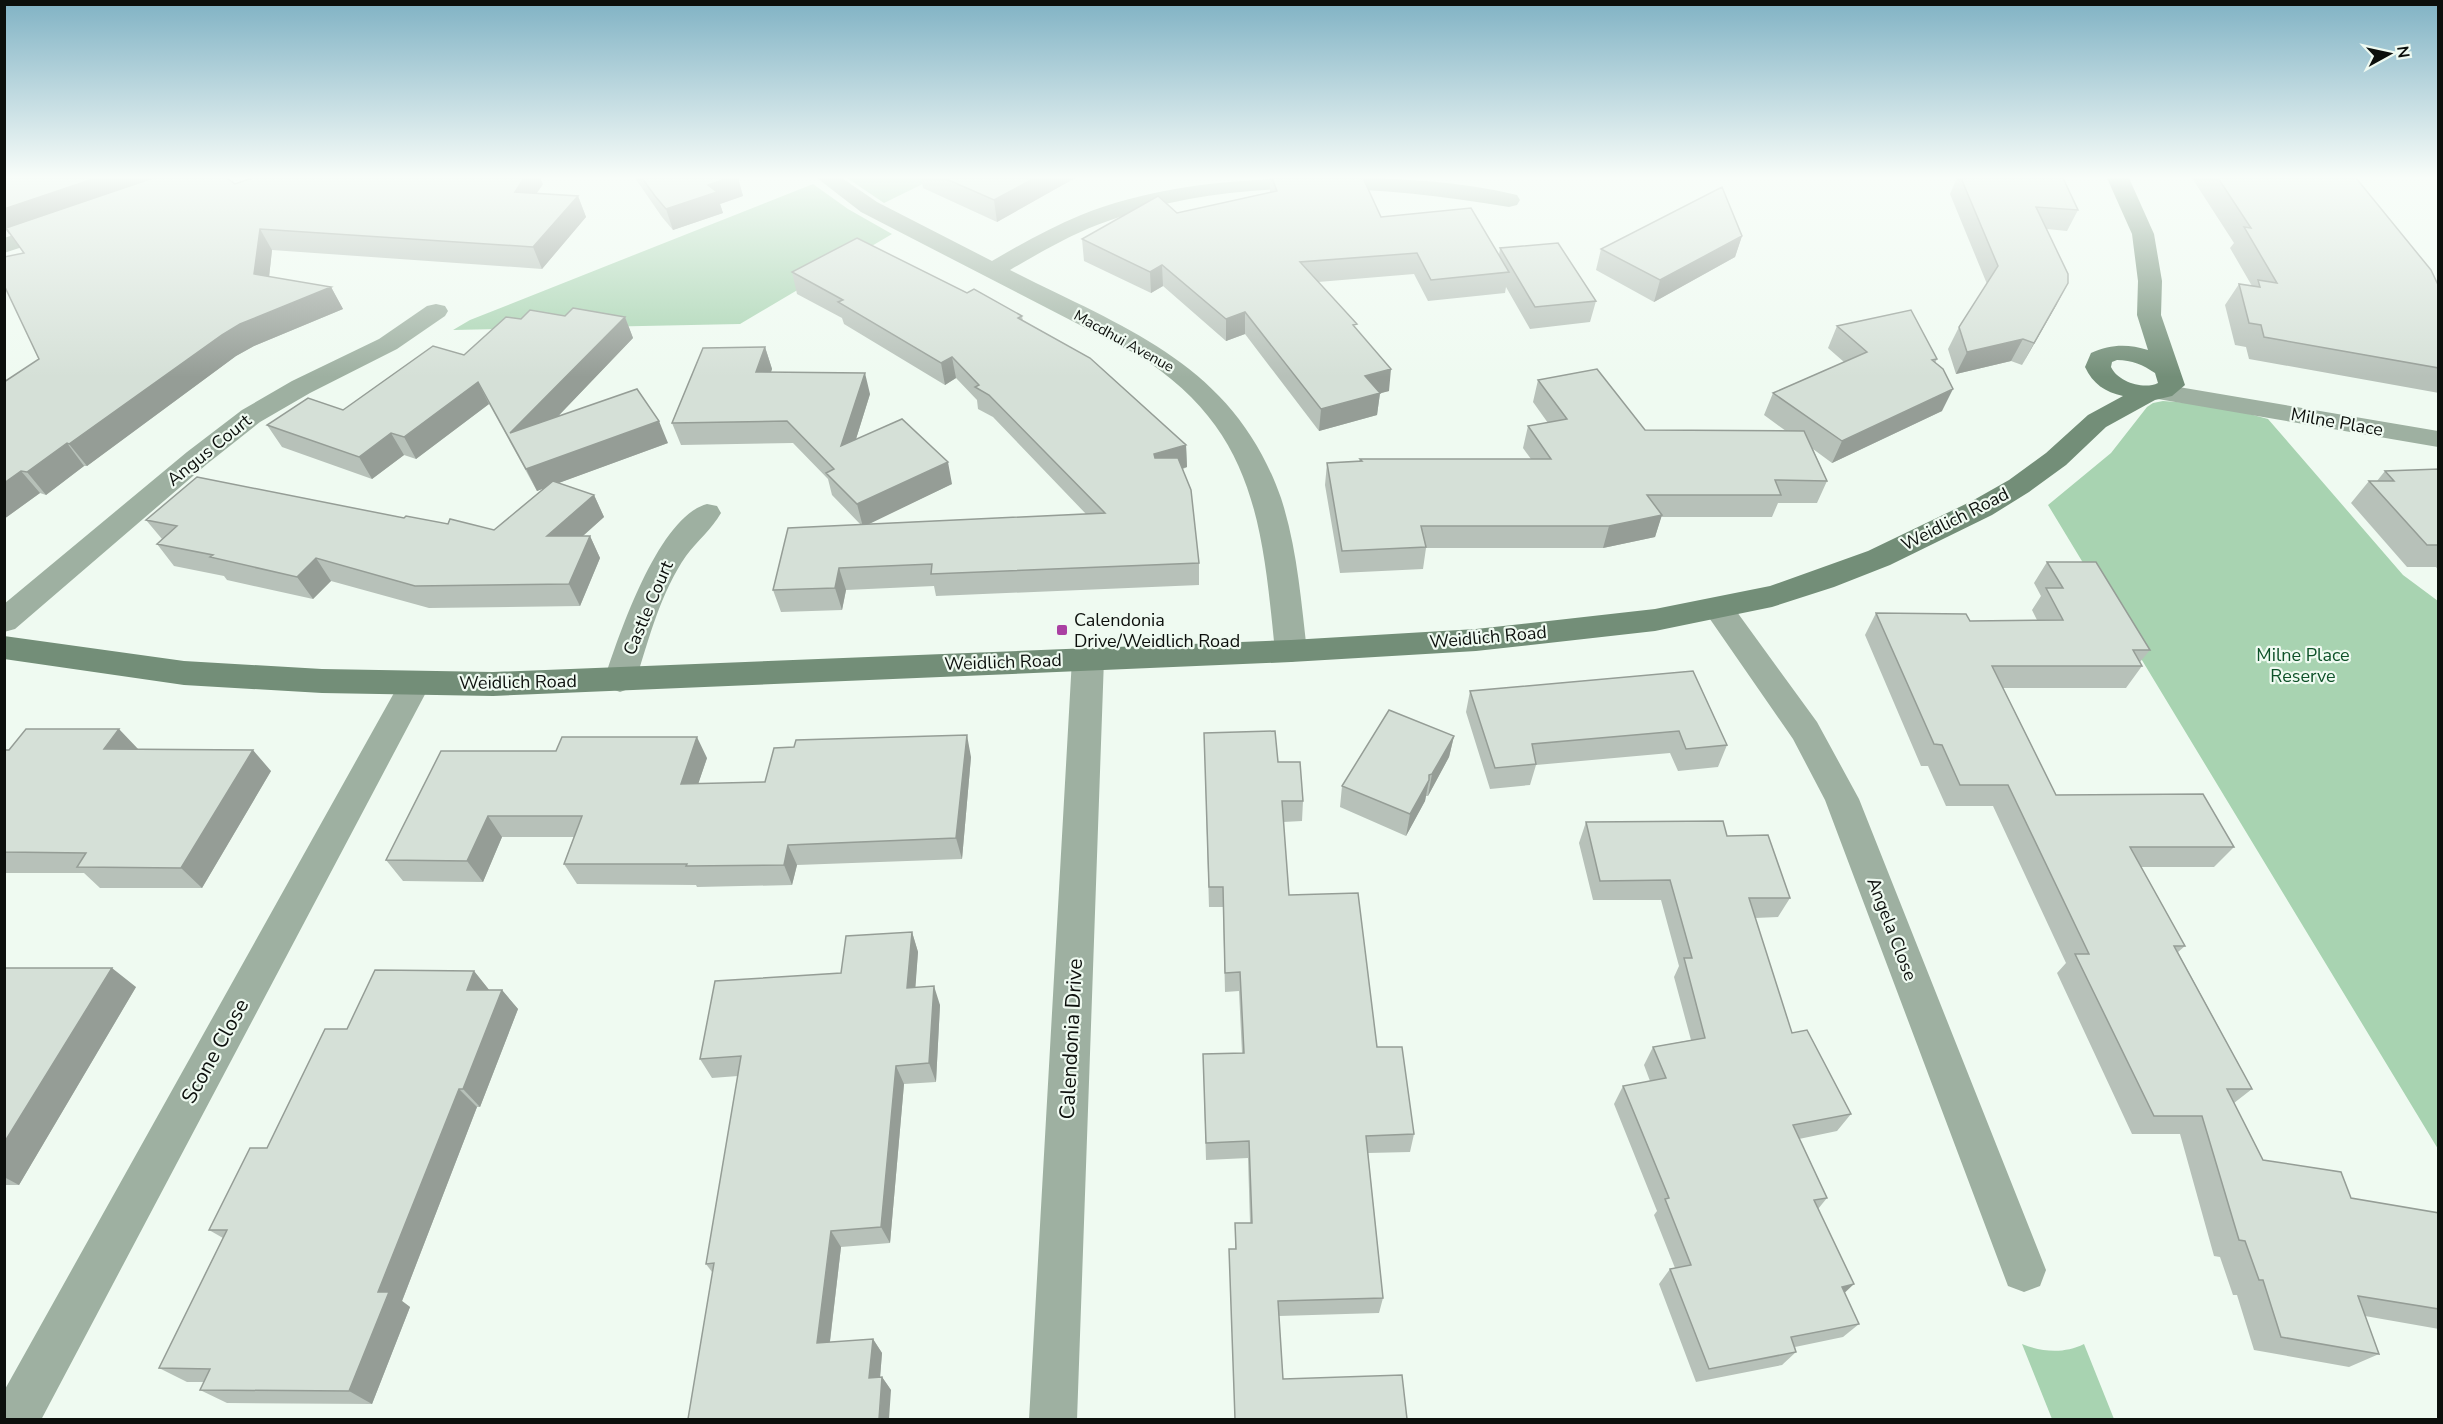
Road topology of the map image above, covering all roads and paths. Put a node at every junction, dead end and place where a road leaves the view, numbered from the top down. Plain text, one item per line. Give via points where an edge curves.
1 (941, 244) edge
2 (1039, 244) edge
3 (2145, 244) edge
4 (992, 271) junction
5 (436, 311) dead end
6 (2149, 315) junction
7 (2116, 353) junction
8 (2103, 376) junction
9 (2161, 382) junction
10 (2097, 422) junction
11 (2439, 440) edge
12 (707, 513) dead end
13 (1718, 609) junction
14 (4, 621) edge
15 (4, 646) edge
16 (1291, 651) junction
17 (1088, 659) junction
18 (620, 680) junction
19 (415, 683) junction
20 (2024, 1270) dead end
21 (15, 1419) edge
22 (1053, 1419) edge

1 - 4 street, Macdhui Avenue
2 - 4 street
3 - 6 street via 2150,281
4 - 16 street, Macdhui Avenue via 1182,373 1231,424 1265,487
5 - 14 street, Angus Court via 388,344 251,416
6 - 7 street
6 - 9 street
7 - 8 street via 2097,363
7 - 9 street via 2138,355
8 - 9 street via 2122,388
8 - 10 street
9 - 10 street, Weidlich Road
9 - 11 street, Milne Place via 2296,416
10 - 13 street, Weidlich Road via 2019,486 1951,524 1823,580
12 - 18 street, Castle Court via 689,530 664,565
13 - 16 street, Weidlich Road via 1656,620 1476,640
13 - 20 street, Angela Close via 1804,731 1842,799
15 - 19 street, Weidlich Road via 184,673
16 - 17 street, Weidlich Road
17 - 18 street, Weidlich Road
17 - 22 street, Calendonia Drive
18 - 19 street, Weidlich Road
19 - 21 street, Scone Close

